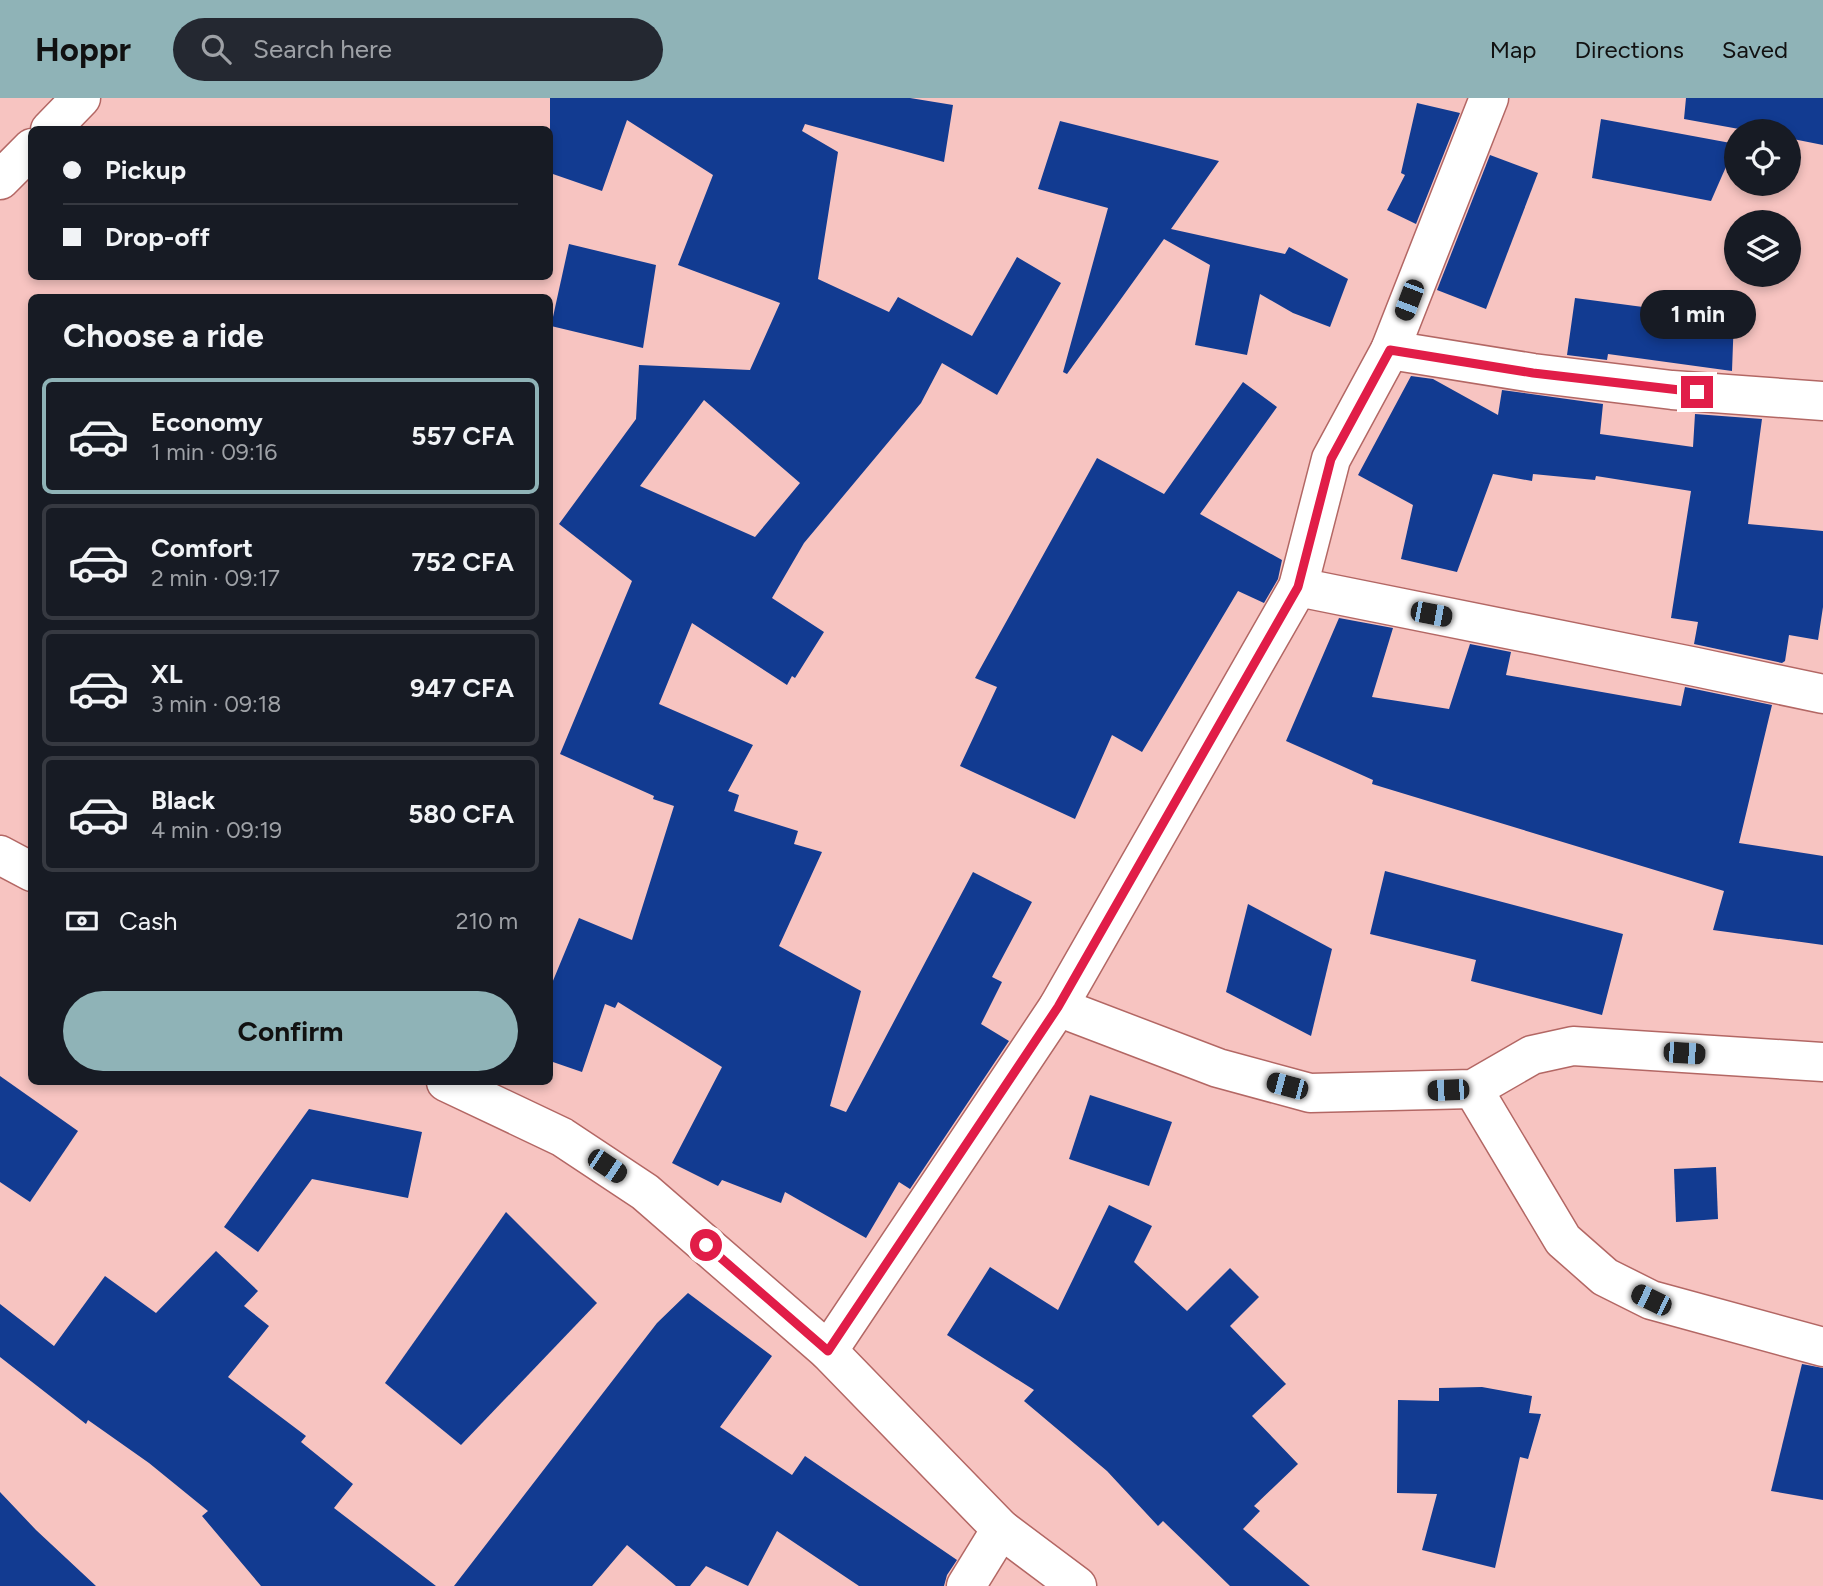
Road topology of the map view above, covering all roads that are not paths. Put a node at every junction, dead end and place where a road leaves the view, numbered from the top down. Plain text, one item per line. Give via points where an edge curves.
1 (81, 98) edge
2 (1489, 98) edge
3 (54, 126) edge
4 (28, 152) edge
5 (0, 180) edge
6 (1390, 350) junction
7 (1823, 401) edge
8 (1298, 587) junction
9 (1823, 694) edge
10 (1058, 1007) junction
11 (1823, 1062) edge
12 (452, 1085) edge
13 (1473, 1089) junction
14 (1823, 1347) edge
15 (828, 1351) junction
16 (1001, 1529) junction
17 (966, 1586) edge
18 (1077, 1586) edge

1 - 3 street
2 - 6 street
4 - 5 street
6 - 7 street via 1672,390
6 - 8 street via 1331,459
8 - 9 street
8 - 10 street
10 - 13 street via 1218,1068 1310,1093
10 - 15 street
11 - 13 street via 1573,1046 1532,1055
12 - 15 street via 562,1137 645,1192
13 - 14 street via 1563,1241 1605,1277 1651,1300
15 - 16 street
16 - 17 street
16 - 18 street

